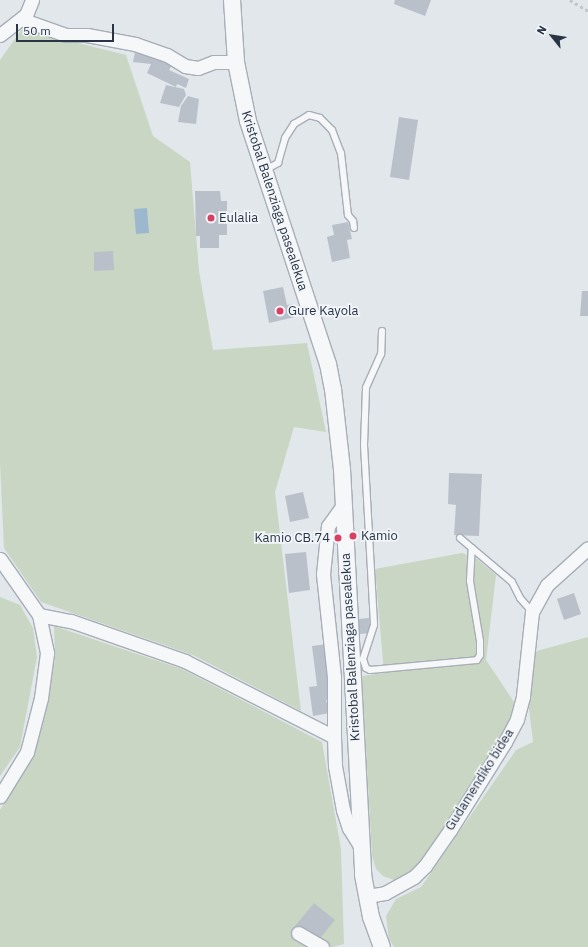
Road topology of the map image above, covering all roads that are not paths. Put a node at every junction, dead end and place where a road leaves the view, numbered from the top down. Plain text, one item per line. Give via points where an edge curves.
1 (32, 0) edge
2 (232, 0) edge
3 (21, 19) junction
4 (0, 35) edge
5 (236, 62) junction
6 (264, 170) junction
7 (354, 228) dead end
8 (382, 331) dead end
9 (344, 504) junction
10 (460, 538) dead end
11 (472, 548) junction
12 (588, 548) edge
13 (0, 559) edge
14 (532, 612) junction
15 (39, 615) junction
16 (334, 737) junction
17 (0, 796) edge
18 (362, 849) junction
19 (367, 896) junction
20 (298, 933) dead end
21 (322, 947) edge
22 (382, 947) edge

1 - 3 street via 26,15
2 - 5 street, Kristobal Balenziaga pasealekua
3 - 4 street
3 - 5 street via 66,35 87,35 135,44 167,55 185,66 198,68 214,62
5 - 6 street, Kristobal Balenziaga pasealekua via 248,121
6 - 7 lane via 278,163 285,138 294,124 309,115 320,118 332,130 341,153 348,215 353,221
6 - 9 street, Kristobal Balenziaga pasealekua via 328,364 338,426
8 - 11 lane via 381,354 366,388 364,445 374,625 363,659 366,668 370,670 477,660 480,656 480,641 470,582
9 - 16 street via 328,526 323,574 334,677
9 - 18 street, Kristobal Balenziaga pasealekua
10 - 11 lane
11 - 14 lane via 512,582 520,598
12 - 14 street, Gudamendiko bidea via 547,586
13 - 15 street
14 - 19 street, Gudamendiko bidea via 523,696 517,719 505,742 425,866 401,886 385,893
15 - 16 street via 71,621 185,661
15 - 17 street via 46,653 41,698 27,752
16 - 18 street via 335,766 343,810 349,828
18 - 19 street, Kristobal Balenziaga pasealekua
19 - 22 street, Kristobal Balenziaga pasealekua
20 - 21 street

